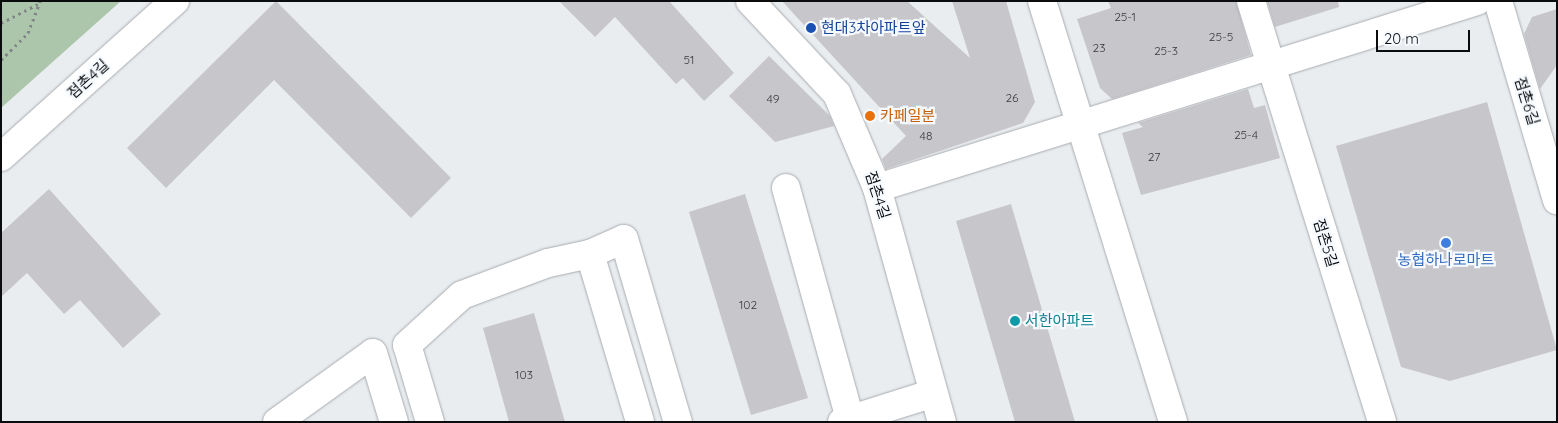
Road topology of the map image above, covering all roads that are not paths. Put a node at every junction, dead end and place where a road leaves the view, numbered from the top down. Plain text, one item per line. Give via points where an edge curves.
1 (175, 1) edge
2 (750, 1) edge
3 (1042, 1) edge
4 (1251, 1) edge
5 (1478, 1) edge
6 (1498, 1) edge
7 (1270, 65) junction
8 (1530, 108) junction
9 (1557, 120) edge
10 (1080, 124) junction
11 (1, 157) edge
12 (786, 188) dead end
13 (877, 188) junction
14 (1557, 200) edge
15 (590, 254) junction
16 (407, 345) junction
17 (373, 353) junction
18 (934, 393) junction
19 (846, 420) edge
20 (277, 422) edge
21 (394, 422) edge
22 (430, 422) edge
23 (640, 422) edge
24 (678, 422) edge
25 (942, 422) edge
26 (1173, 422) edge
27 (1382, 422) edge

1 - 11 street, 점촌4길
2 - 13 street, 점촌4길 via 837,94
3 - 10 street
4 - 7 street, 점촌5길
5 - 7 street
6 - 8 street, 점촌6길
7 - 10 street
7 - 27 street, 점촌5길
8 - 9 street
8 - 14 street, 점촌6길
10 - 13 street
10 - 26 street
12 - 19 street
13 - 18 street, 점촌4길
15 - 16 street via 548,263 462,295
15 - 23 street
15 - 24 street via 624,239
16 - 17 street
16 - 22 street
17 - 20 street
17 - 21 street
18 - 19 street
18 - 25 street, 점촌4길

